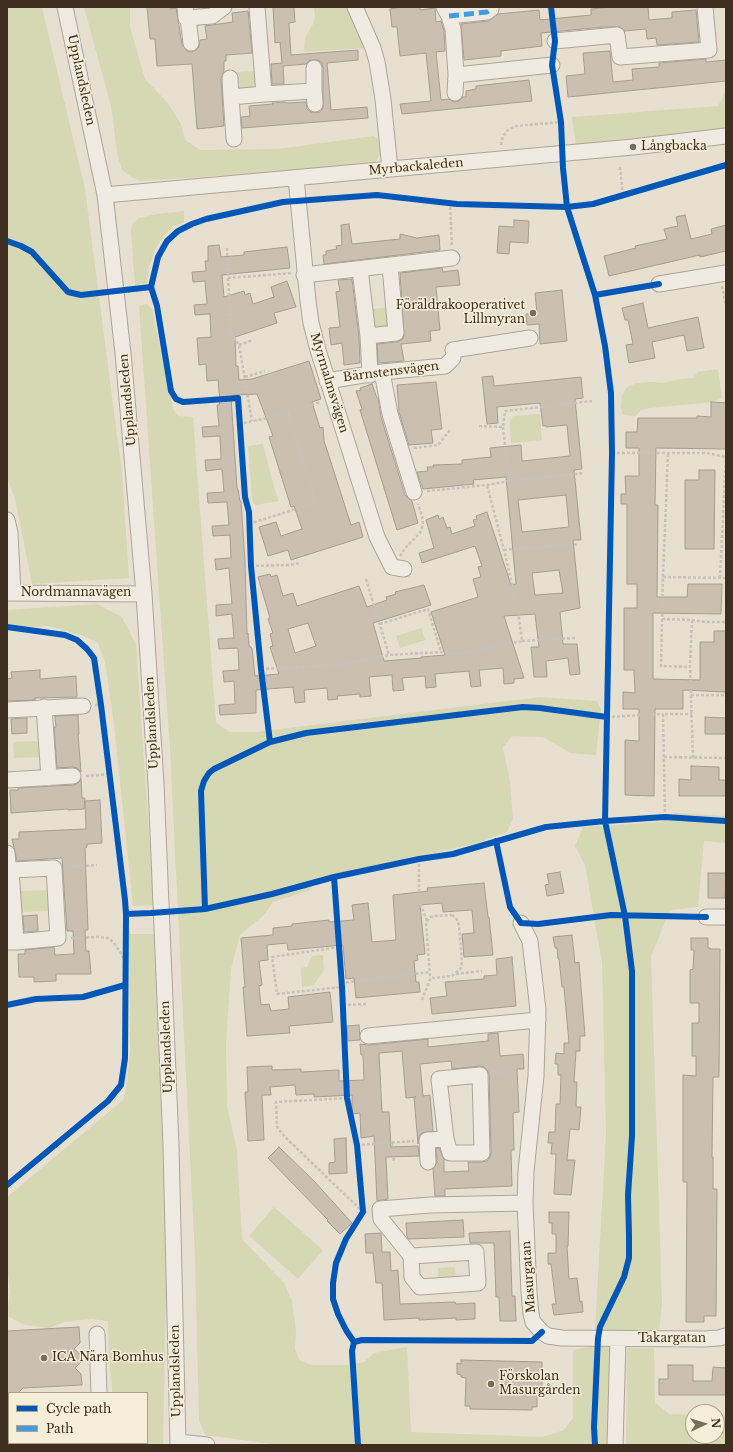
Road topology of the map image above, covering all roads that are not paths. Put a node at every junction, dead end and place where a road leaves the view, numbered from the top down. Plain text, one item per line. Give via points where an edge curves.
1 (65, 7) edge
2 (224, 7) edge
3 (257, 7) edge
4 (355, 7) edge
5 (491, 7) edge
6 (705, 7) edge
7 (187, 12) edge
8 (446, 12) edge
9 (555, 41) dead end
10 (191, 43) dead end
11 (552, 65) dead end
12 (314, 68) dead end
13 (456, 75) junction
14 (230, 78) dead end
15 (455, 93) dead end
16 (264, 94) junction
17 (231, 97) junction
18 (726, 136) edge
19 (234, 139) dead end
20 (390, 169) junction
21 (296, 178) junction
22 (105, 195) junction
23 (452, 258) road end
24 (390, 266) junction
25 (360, 268) junction
26 (304, 273) junction
27 (723, 273) edge
28 (659, 284) dead end
29 (368, 336) junction
30 (530, 338) dead end
31 (376, 374) junction
32 (327, 381) junction
33 (414, 492) road end
34 (7, 520) edge
35 (398, 568) road end
36 (10, 593) edge
37 (144, 594) junction
38 (82, 706) dead end
39 (44, 707) junction
40 (7, 710) edge
41 (73, 776) road end
42 (49, 778) junction
43 (7, 780) edge
44 (7, 853) edge
45 (8, 866) edge
46 (706, 917) dead end
47 (726, 917) edge
48 (521, 923) dead end
49 (11, 942) edge
50 (538, 1020) junction
51 (368, 1036) dead end
52 (446, 1139) junction
53 (428, 1162) dead end
54 (525, 1202) junction
55 (411, 1256) junction
56 (97, 1334) dead end
57 (726, 1336) edge
58 (618, 1339) junction
59 (99, 1392) edge
60 (178, 1443) edge
61 (207, 1445) edge
62 (615, 1445) edge

1 - 22 street, Upplandsleden
2 - 7 street via 212,16
3 - 16 street
4 - 20 street via 377,62
5 - 8 street via 488,12
6 - 9 street via 709,50 620,57 618,35
7 - 10 street
8 - 13 street via 453,29
11 - 13 street
12 - 16 street via 314,97
13 - 15 street
14 - 17 street
16 - 17 street
17 - 19 street
18 - 20 street, Myrbackaleden
20 - 21 street, Myrbackaleden
21 - 22 street, Myrbackaleden
21 - 26 street, Myrmalmsvägen
22 - 37 street, Upplandsleden via 124,352
23 - 24 street
24 - 25 street
24 - 29 street via 396,332
25 - 26 street
25 - 29 street
26 - 32 street, Myrmalmsvägen via 311,323
27 - 28 street
29 - 31 street
30 - 31 street, Bärnstensvägen via 453,354 445,366
31 - 32 street, Bärnstensvägen
31 - 33 street
32 - 35 street, Myrmalmsvägen via 377,537
34 - 36 street via 10,533
36 - 37 street, Nordmannavägen
37 - 60 street, Upplandsleden via 156,791 171,1129
38 - 39 street
39 - 40 street
39 - 42 street
41 - 42 street
42 - 43 street
44 - 45 street
45 - 49 street
45 - 49 street via 54,868 58,938
46 - 47 street
48 - 50 street, Masurgatan via 530,941
50 - 51 street
50 - 54 street, Masurgatan
52 - 52 street via 450,1153 482,1153 480,1075 439,1079
52 - 53 street via 427,1140
54 - 55 street via 380,1209 381,1219
54 - 58 street, Masurgatan via 529,1294 533,1322 548,1336
55 - 55 street via 412,1277 420,1287 478,1283 476,1252
56 - 59 street
57 - 58 street, Takargatan via 704,1339
58 - 62 street
60 - 61 street

